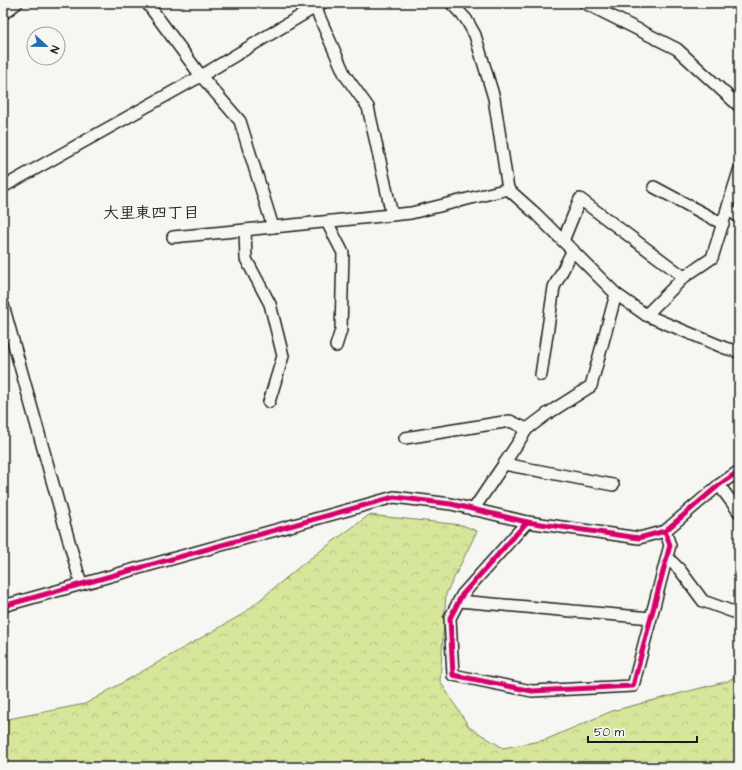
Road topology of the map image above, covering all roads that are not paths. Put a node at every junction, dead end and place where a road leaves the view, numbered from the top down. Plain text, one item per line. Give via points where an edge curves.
1 (17, 3) edge
2 (147, 3) edge
3 (451, 3) edge
4 (585, 3) edge
5 (735, 3) edge
6 (319, 5) edge
7 (739, 8) edge
8 (3, 14) edge
9 (201, 76) junction
10 (739, 106) edge
11 (739, 171) edge
12 (3, 187) edge
13 (654, 187) dead end
14 (508, 190) junction
15 (727, 209) junction
16 (392, 215) junction
17 (739, 217) edge
18 (327, 222) junction
19 (722, 224) junction
20 (273, 227) junction
21 (245, 230) junction
22 (173, 237) dead end
23 (564, 241) junction
24 (572, 250) junction
25 (684, 277) junction
26 (616, 294) junction
27 (3, 305) edge
28 (646, 315) junction
29 (336, 346) dead end
30 (739, 352) edge
31 (541, 375) dead end
32 (269, 402) dead end
33 (527, 429) junction
34 (405, 438) dead end
35 (504, 464) junction
36 (739, 471) edge
37 (613, 485) dead end
38 (719, 485) junction
39 (473, 510) junction
40 (739, 512) edge
41 (527, 522) junction
42 (665, 531) junction
43 (667, 557) junction
44 (81, 584) junction
45 (459, 601) junction
46 (3, 606) edge
47 (739, 614) edge
48 (651, 618) junction

1 - 8 street
2 - 9 street
3 - 14 street via 466,19 475,35 492,91
4 - 10 street via 677,50
5 - 7 street
6 - 9 street
6 - 16 street via 345,75 368,108
9 - 12 street
9 - 20 street via 240,121
11 - 15 street
13 - 19 street
14 - 16 street via 411,213
14 - 23 street
15 - 17 street
15 - 19 street
16 - 18 street
18 - 20 street
18 - 29 street via 343,253 340,330
19 - 25 street via 712,258
20 - 21 street
21 - 22 street
21 - 32 street via 246,259 270,304 283,356
23 - 24 street
23 - 25 street via 580,200
24 - 26 street
24 - 31 street via 554,287
25 - 28 street
26 - 28 street
26 - 33 street via 591,386
27 - 44 street
28 - 30 street
33 - 34 street via 510,421
33 - 35 street
35 - 37 street
35 - 39 street
36 - 38 street
38 - 40 street
38 - 42 street
39 - 41 street
39 - 44 street via 451,504 394,497
41 - 42 street via 639,538
41 - 45 street
42 - 43 street via 670,545
43 - 47 street via 703,601
43 - 48 street
44 - 46 street
45 - 48 street
45 - 48 street via 450,618 453,675 532,690 634,686

